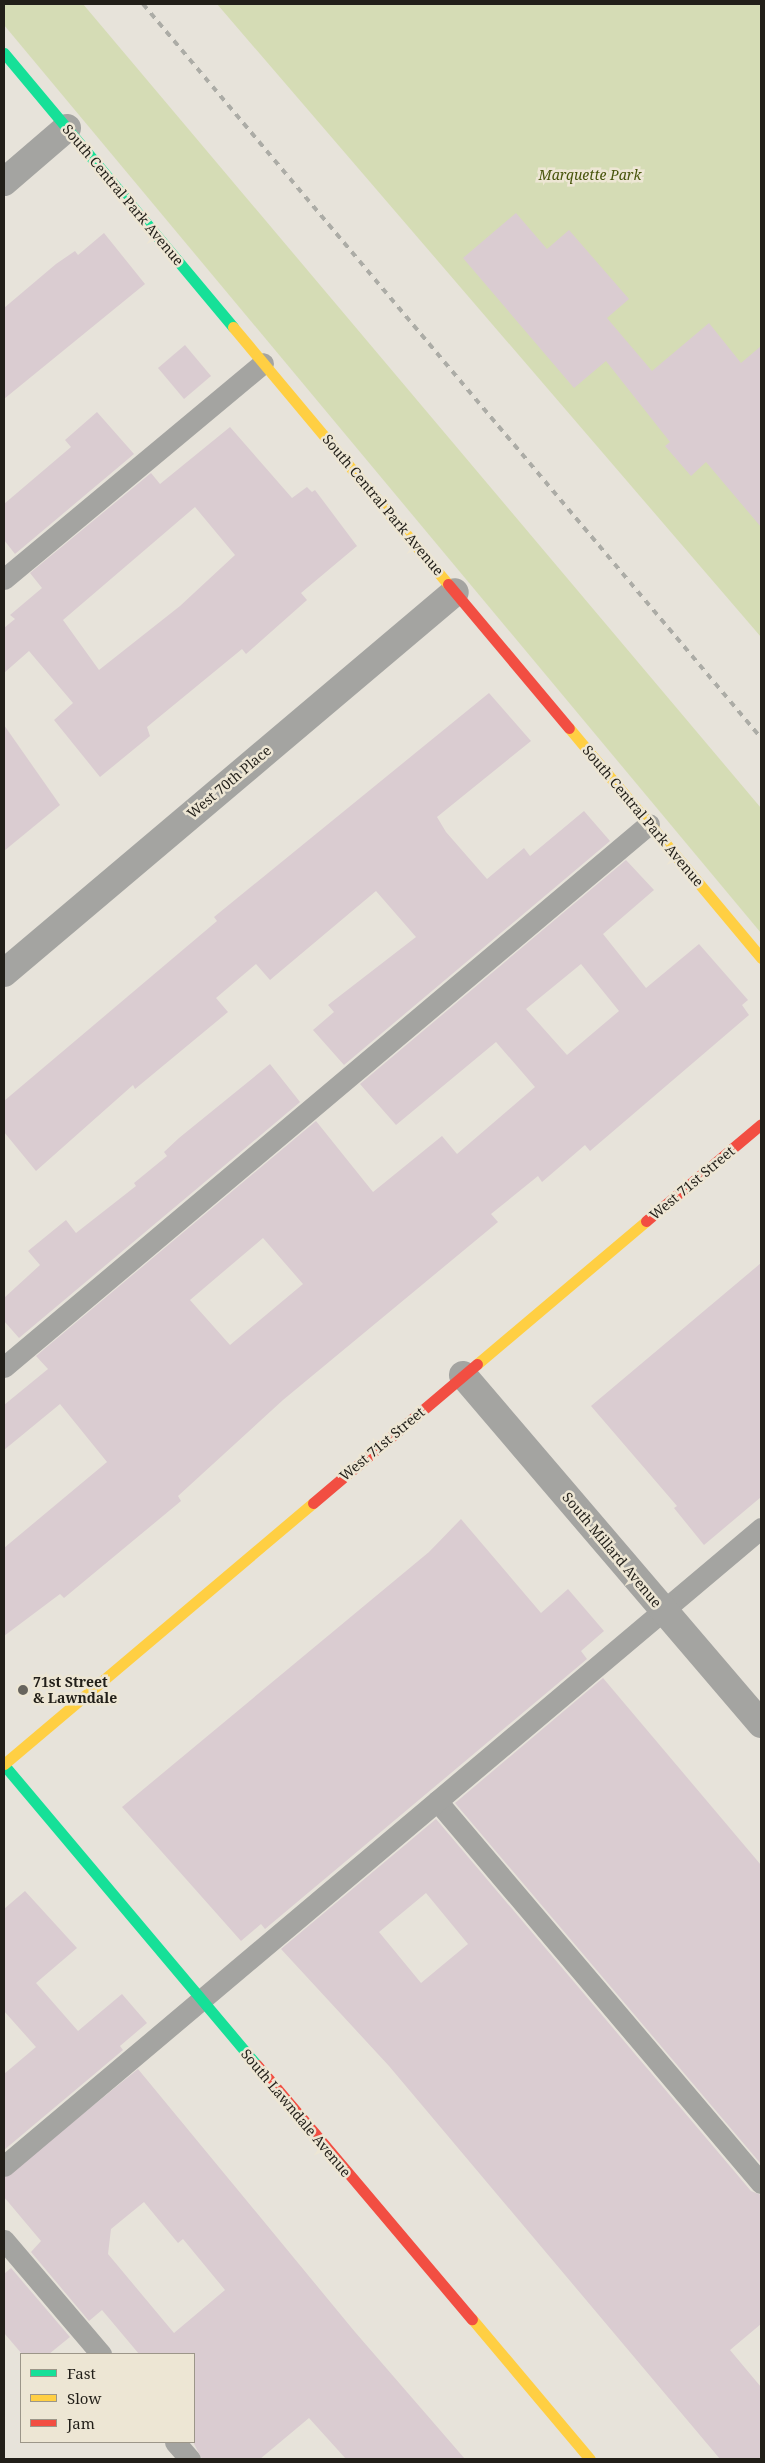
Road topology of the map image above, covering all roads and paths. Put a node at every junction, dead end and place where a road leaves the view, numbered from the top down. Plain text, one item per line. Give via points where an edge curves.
1 (4, 53) edge
2 (67, 128) junction
3 (4, 182) edge
4 (263, 363) junction
5 (4, 579) edge
6 (455, 592) junction
7 (649, 824) junction
8 (761, 958) edge
9 (4, 973) edge
10 (761, 1124) edge
11 (4, 1367) edge
12 (463, 1375) junction
13 (761, 1528) edge
14 (664, 1610) junction
15 (761, 1724) edge
16 (4, 1764) edge
17 (437, 1801) junction
18 (201, 2000) junction
19 (4, 2166) edge
20 (761, 2184) edge
21 (4, 2240) edge
22 (99, 2353) edge
23 (176, 2443) edge
24 (190, 2459) edge
25 (590, 2459) edge

1 - 2 street, South Central Park Avenue
2 - 3 street
2 - 4 street, South Central Park Avenue
4 - 5 lane
4 - 6 street, South Central Park Avenue
6 - 7 street, South Central Park Avenue
6 - 9 street, West 70th Place
7 - 8 street, South Central Park Avenue
7 - 11 lane
10 - 12 street, West 71st Street
12 - 14 street, South Millard Avenue
12 - 16 street, West 71st Street
13 - 14 lane
14 - 15 street, South Millard Avenue
14 - 17 lane
16 - 18 street, South Lawndale Avenue
17 - 18 lane
17 - 20 lane
18 - 19 lane
18 - 25 street, South Lawndale Avenue
21 - 22 lane
23 - 24 lane

